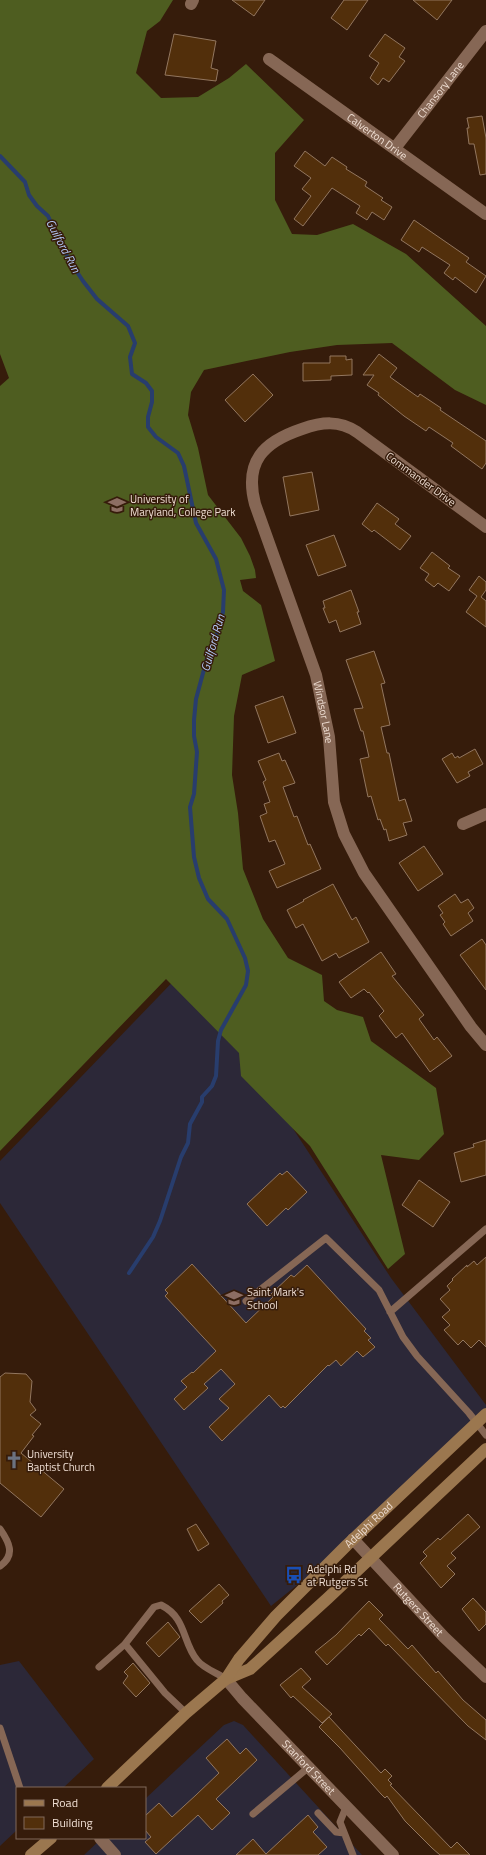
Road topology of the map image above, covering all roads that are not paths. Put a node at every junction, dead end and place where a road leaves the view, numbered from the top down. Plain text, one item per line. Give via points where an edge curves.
1 (486, 31) edge
2 (269, 59) dead end
3 (395, 148) junction
4 (486, 214) edge
5 (357, 432) joint
6 (486, 526) edge
7 (486, 814) edge
8 (463, 824) dead end
9 (486, 1045) edge
10 (486, 1228) edge
11 (246, 1301) dead end
12 (390, 1312) junction
13 (486, 1414) edge
14 (476, 1423) junction
15 (486, 1435) edge
16 (486, 1449) edge
17 (0, 1529) edge
18 (353, 1539) junction
19 (370, 1558) junction
20 (0, 1566) edge
21 (125, 1644) junction
22 (99, 1667) dead end
23 (486, 1677) edge
24 (226, 1678) junction
25 (186, 1713) junction
26 (0, 1728) edge
27 (309, 1767) junction
28 (20, 1787) edge
29 (108, 1787) edge
30 (346, 1807) junction
31 (318, 1813) dead end
32 (253, 1814) dead end
33 (344, 1833) junction
34 (50, 1839) edge
35 (101, 1839) edge
36 (31, 1855) edge
37 (115, 1855) edge
38 (353, 1855) edge
39 (393, 1855) edge

1 - 3 street, Chansory Lane
2 - 3 street, Calverton Drive
3 - 4 street, Calverton Drive
5 - 6 street, Commander Drive
5 - 9 street, Windsor Lane via 344,425 322,423 281,436 267,446 258,457 252,478 253,495 316,675 328,737 334,802 341,828 364,873
7 - 8 street
10 - 12 lane
11 - 12 lane via 326,1238 379,1290
12 - 14 lane via 402,1337
13 - 14 main road, Adelphi Road
14 - 15 lane
14 - 18 main road, Adelphi Road
16 - 19 main road, Adelphi Road
17 - 20 lane via 9,1544 9,1553 8,1560
18 - 19 street, Rutgers Street
18 - 24 main road, Adelphi Road via 276,1616
19 - 23 street, Rutgers Street via 444,1637
19 - 24 main road, Adelphi Road via 250,1669
21 - 22 lane
21 - 24 lane via 154,1608 161,1605 174,1615 198,1662
21 - 25 lane via 165,1693
24 - 25 main road, Adelphi Road
24 - 27 street, Stanford Street
25 - 29 main road, Adelphi Road
26 - 28 lane
27 - 30 street, Stanford Street
27 - 32 lane
30 - 33 lane via 340,1822
30 - 39 street, Stanford Street
31 - 33 lane via 336,1832
33 - 38 lane
34 - 36 main road
35 - 37 street

